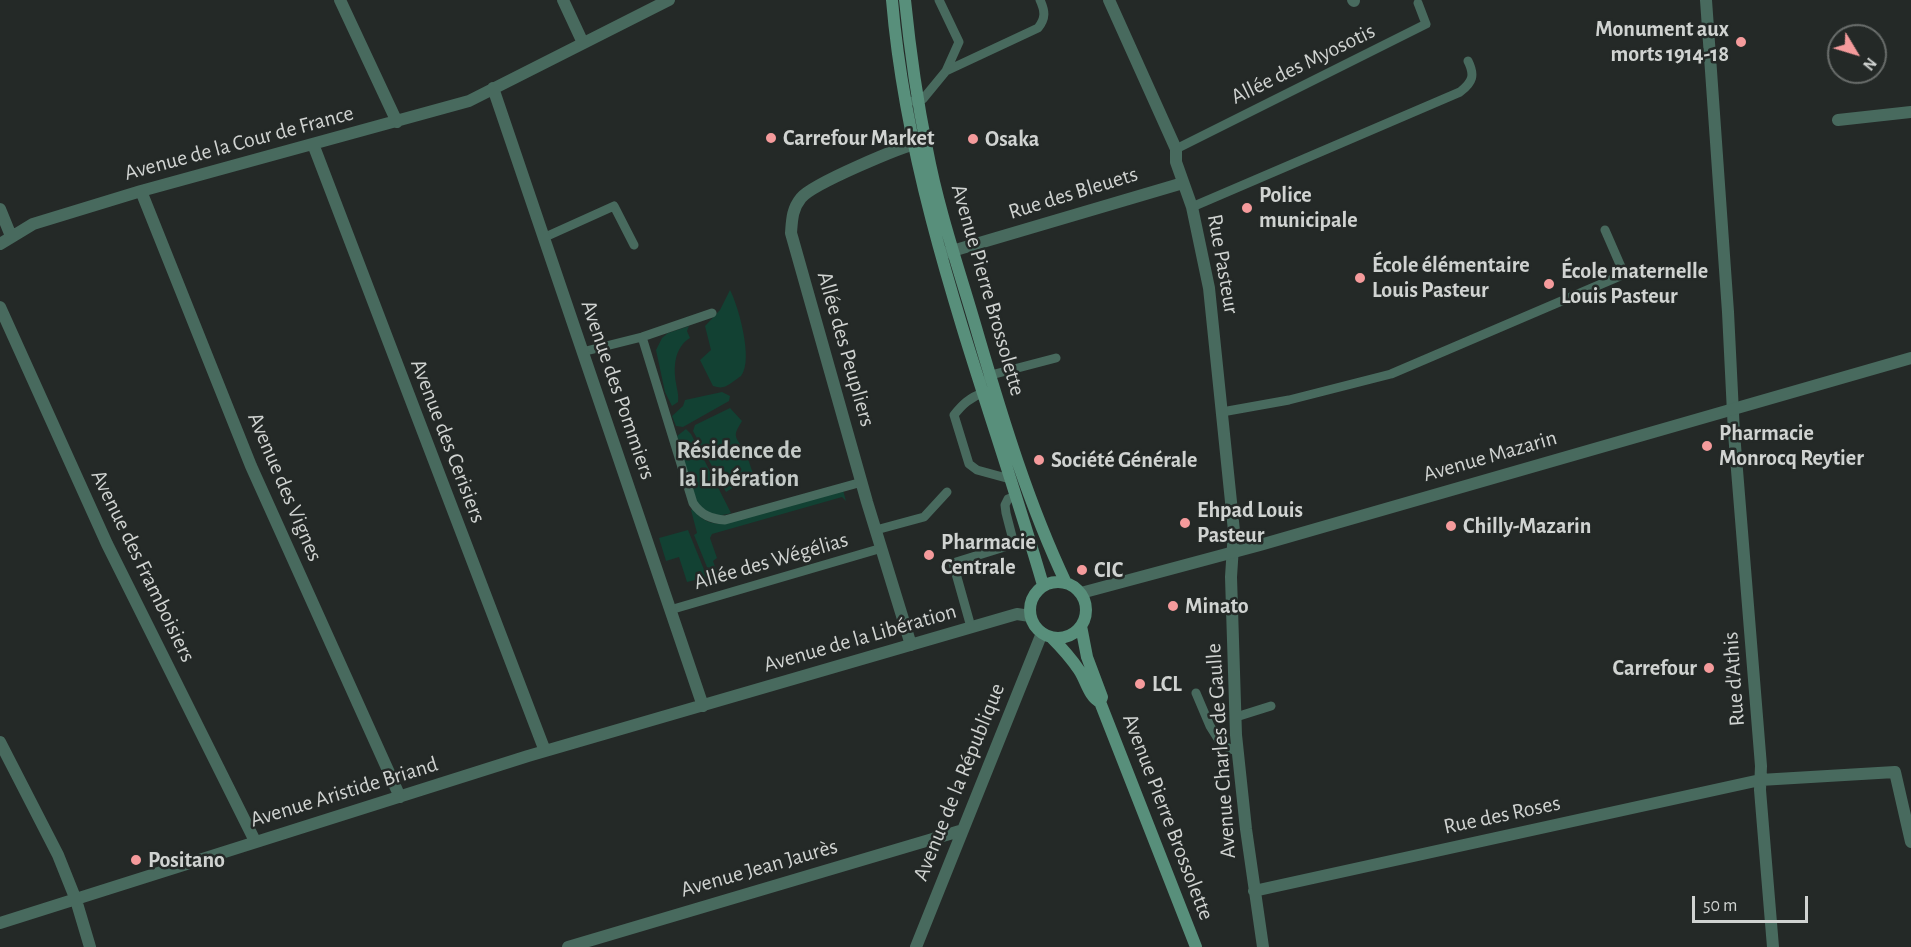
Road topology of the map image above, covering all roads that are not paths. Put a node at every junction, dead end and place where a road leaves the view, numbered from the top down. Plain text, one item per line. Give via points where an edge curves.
1 (339, 0) edge
2 (562, 0) edge
3 (669, 0) edge
4 (892, 0) edge
5 (905, 0) edge
6 (939, 0) edge
7 (1040, 0) edge
8 (1109, 0) edge
9 (1706, 0) edge
10 (1418, 3) dead end
11 (583, 43) junction
12 (1468, 61) dead end
13 (946, 71) junction
14 (493, 88) junction
15 (919, 100) junction
16 (905, 103) junction
17 (1911, 112) edge
18 (1839, 120) dead end
19 (397, 122) junction
20 (919, 142) junction
21 (313, 144) junction
22 (1176, 149) junction
23 (1183, 183) junction
24 (141, 191) junction
25 (1192, 207) junction
26 (0, 208) edge
27 (1605, 230) dead end
28 (11, 236) junction
29 (543, 237) junction
30 (0, 244) edge
31 (634, 245) dead end
32 (954, 250) junction
33 (941, 254) junction
34 (0, 306) edge
35 (712, 314) dead end
36 (642, 337) junction
37 (582, 351) junction
38 (1056, 358) dead end
39 (1911, 358) edge
40 (991, 375) junction
41 (982, 390) junction
42 (1733, 408) junction
43 (1222, 412) junction
44 (1010, 479) junction
45 (862, 482) junction
46 (947, 492) dead end
47 (1016, 496) junction
48 (1036, 510) junction
49 (876, 530) junction
50 (882, 549) junction
51 (1232, 552) junction
52 (1066, 583) junction
53 (1043, 585) junction
54 (1081, 593) junction
55 (670, 610) junction
56 (1030, 616) junction
57 (971, 627) junction
58 (1081, 627) junction
59 (1046, 635) junction
60 (911, 645) junction
61 (1196, 693) dead end
62 (1100, 702) junction
63 (703, 706) junction
64 (1272, 706) dead end
65 (1236, 717) junction
66 (0, 742) edge
67 (545, 751) junction
68 (1238, 752) junction
69 (1760, 780) junction
70 (400, 797) junction
71 (963, 830) junction
72 (255, 842) junction
73 (1911, 842) edge
74 (1254, 891) junction
75 (76, 900) junction
76 (0, 923) edge
77 (90, 947) edge
78 (568, 947) edge
79 (916, 947) edge
80 (1196, 947) edge
81 (1263, 947) edge
82 (1773, 947) edge

1 - 19 street
2 - 11 street
3 - 11 street, Avenue de la Cour de France
4 - 16 main road, Avenue Pierre Brossolette
5 - 15 main road, Avenue Pierre Brossolette
6 - 13 lane via 959,42
7 - 13 lane via 1044,20 1038,27
8 - 22 street, Rue Pasteur
9 - 42 street, Rue d'Athis
10 - 22 lane, Allée des Myosotis via 1426,24
11 - 14 street, Avenue de la Cour de France
12 - 25 lane via 1473,72 1471,81 1460,92
13 - 15 lane
14 - 19 street, Avenue de la Cour de France via 469,101
14 - 29 street, Avenue des Pommiers
15 - 16 lane
15 - 20 main road, Avenue Pierre Brossolette
16 - 20 main road, Avenue Pierre Brossolette
17 - 18 street
19 - 21 street, Avenue de la Cour de France
20 - 32 main road, Avenue Pierre Brossolette
20 - 33 main road, Avenue Pierre Brossolette
20 - 45 street, Allée des Peupliers via 806,192 792,215 791,233
21 - 24 street, Avenue de la Cour de France
21 - 67 street, Avenue des Cerisiers
22 - 23 street, Rue Pasteur
23 - 25 street, Rue Pasteur
23 - 32 street, Rue des Bleuets
24 - 28 street, Avenue de la Cour de France via 33,224
24 - 70 street, Avenue des Vignes via 251,466
25 - 43 street, Rue Pasteur via 1209,288
26 - 28 street
27 - 43 lane via 1622,269 1620,276 1391,374
28 - 30 street, Avenue de la Cour de France
29 - 31 lane via 614,206
29 - 37 street, Avenue des Pommiers
32 - 33 street, Rue des Bleuets
32 - 40 main road, Avenue Pierre Brossolette
33 - 41 main road, Avenue Pierre Brossolette
34 - 72 street, Avenue des Framboisiers via 107,544
35 - 36 lane
36 - 37 lane
36 - 45 lane via 693,503 705,515 734,518
37 - 55 street, Avenue des Pommiers
38 - 40 lane
39 - 42 street, Avenue Mazarin
40 - 41 lane
40 - 48 main road, Avenue Pierre Brossolette
41 - 44 main road, Avenue Pierre Brossolette
41 - 44 lane via 954,415 969,464
42 - 51 street, Avenue Mazarin
42 - 69 street, Rue d'Athis
43 - 51 street, Rue Pasteur via 1234,531
44 - 47 main road, Avenue Pierre Brossolette
45 - 49 street, Allée des Peupliers
46 - 49 lane via 924,517
47 - 48 main road via 1025,498
47 - 53 main road, Avenue Pierre Brossolette
47 - 57 lane via 1008,499 1005,506 1014,544 953,563
48 - 52 main road, Avenue Pierre Brossolette
49 - 50 street, Allée des Peupliers
50 - 55 lane, Allée des Wégélias
50 - 60 street, Allée des Peupliers
51 - 54 street, Avenue Mazarin
51 - 65 street, Avenue Charles de Gaulle
52 - 53 main road
52 - 54 main road
53 - 56 main road via 1031,600
54 - 58 main road via 1086,616
55 - 63 street, Avenue des Pommiers
56 - 57 street, Avenue de la Libération via 1017,614
56 - 59 main road
57 - 60 street, Avenue de la Libération
58 - 59 main road via 1062,638
58 - 62 main road, Avenue Pierre Brossolette via 1102,697
59 - 62 main road, Avenue Pierre Brossolette via 1070,658 1095,700
59 - 71 street, Avenue de la République
60 - 63 street, Avenue de la Libération
61 - 68 lane via 1222,745
62 - 80 main road, Avenue Pierre Brossolette
63 - 67 street, Avenue Aristide Briand
64 - 65 lane
65 - 68 street, Avenue Charles de Gaulle
66 - 75 street via 58,855
67 - 70 street, Avenue Aristide Briand
68 - 74 street, Avenue Charles de Gaulle
69 - 73 street, Rue des Roses via 1895,772
69 - 74 street, Rue des Roses
69 - 82 street, Rue d'Athis
70 - 72 street, Avenue Aristide Briand
71 - 78 street, Avenue Jean Jaurès
71 - 79 street, Avenue de la République
72 - 75 street, Avenue Aristide Briand
74 - 81 street, Avenue Charles de Gaulle
75 - 76 street, Avenue Aristide Briand
75 - 77 street

